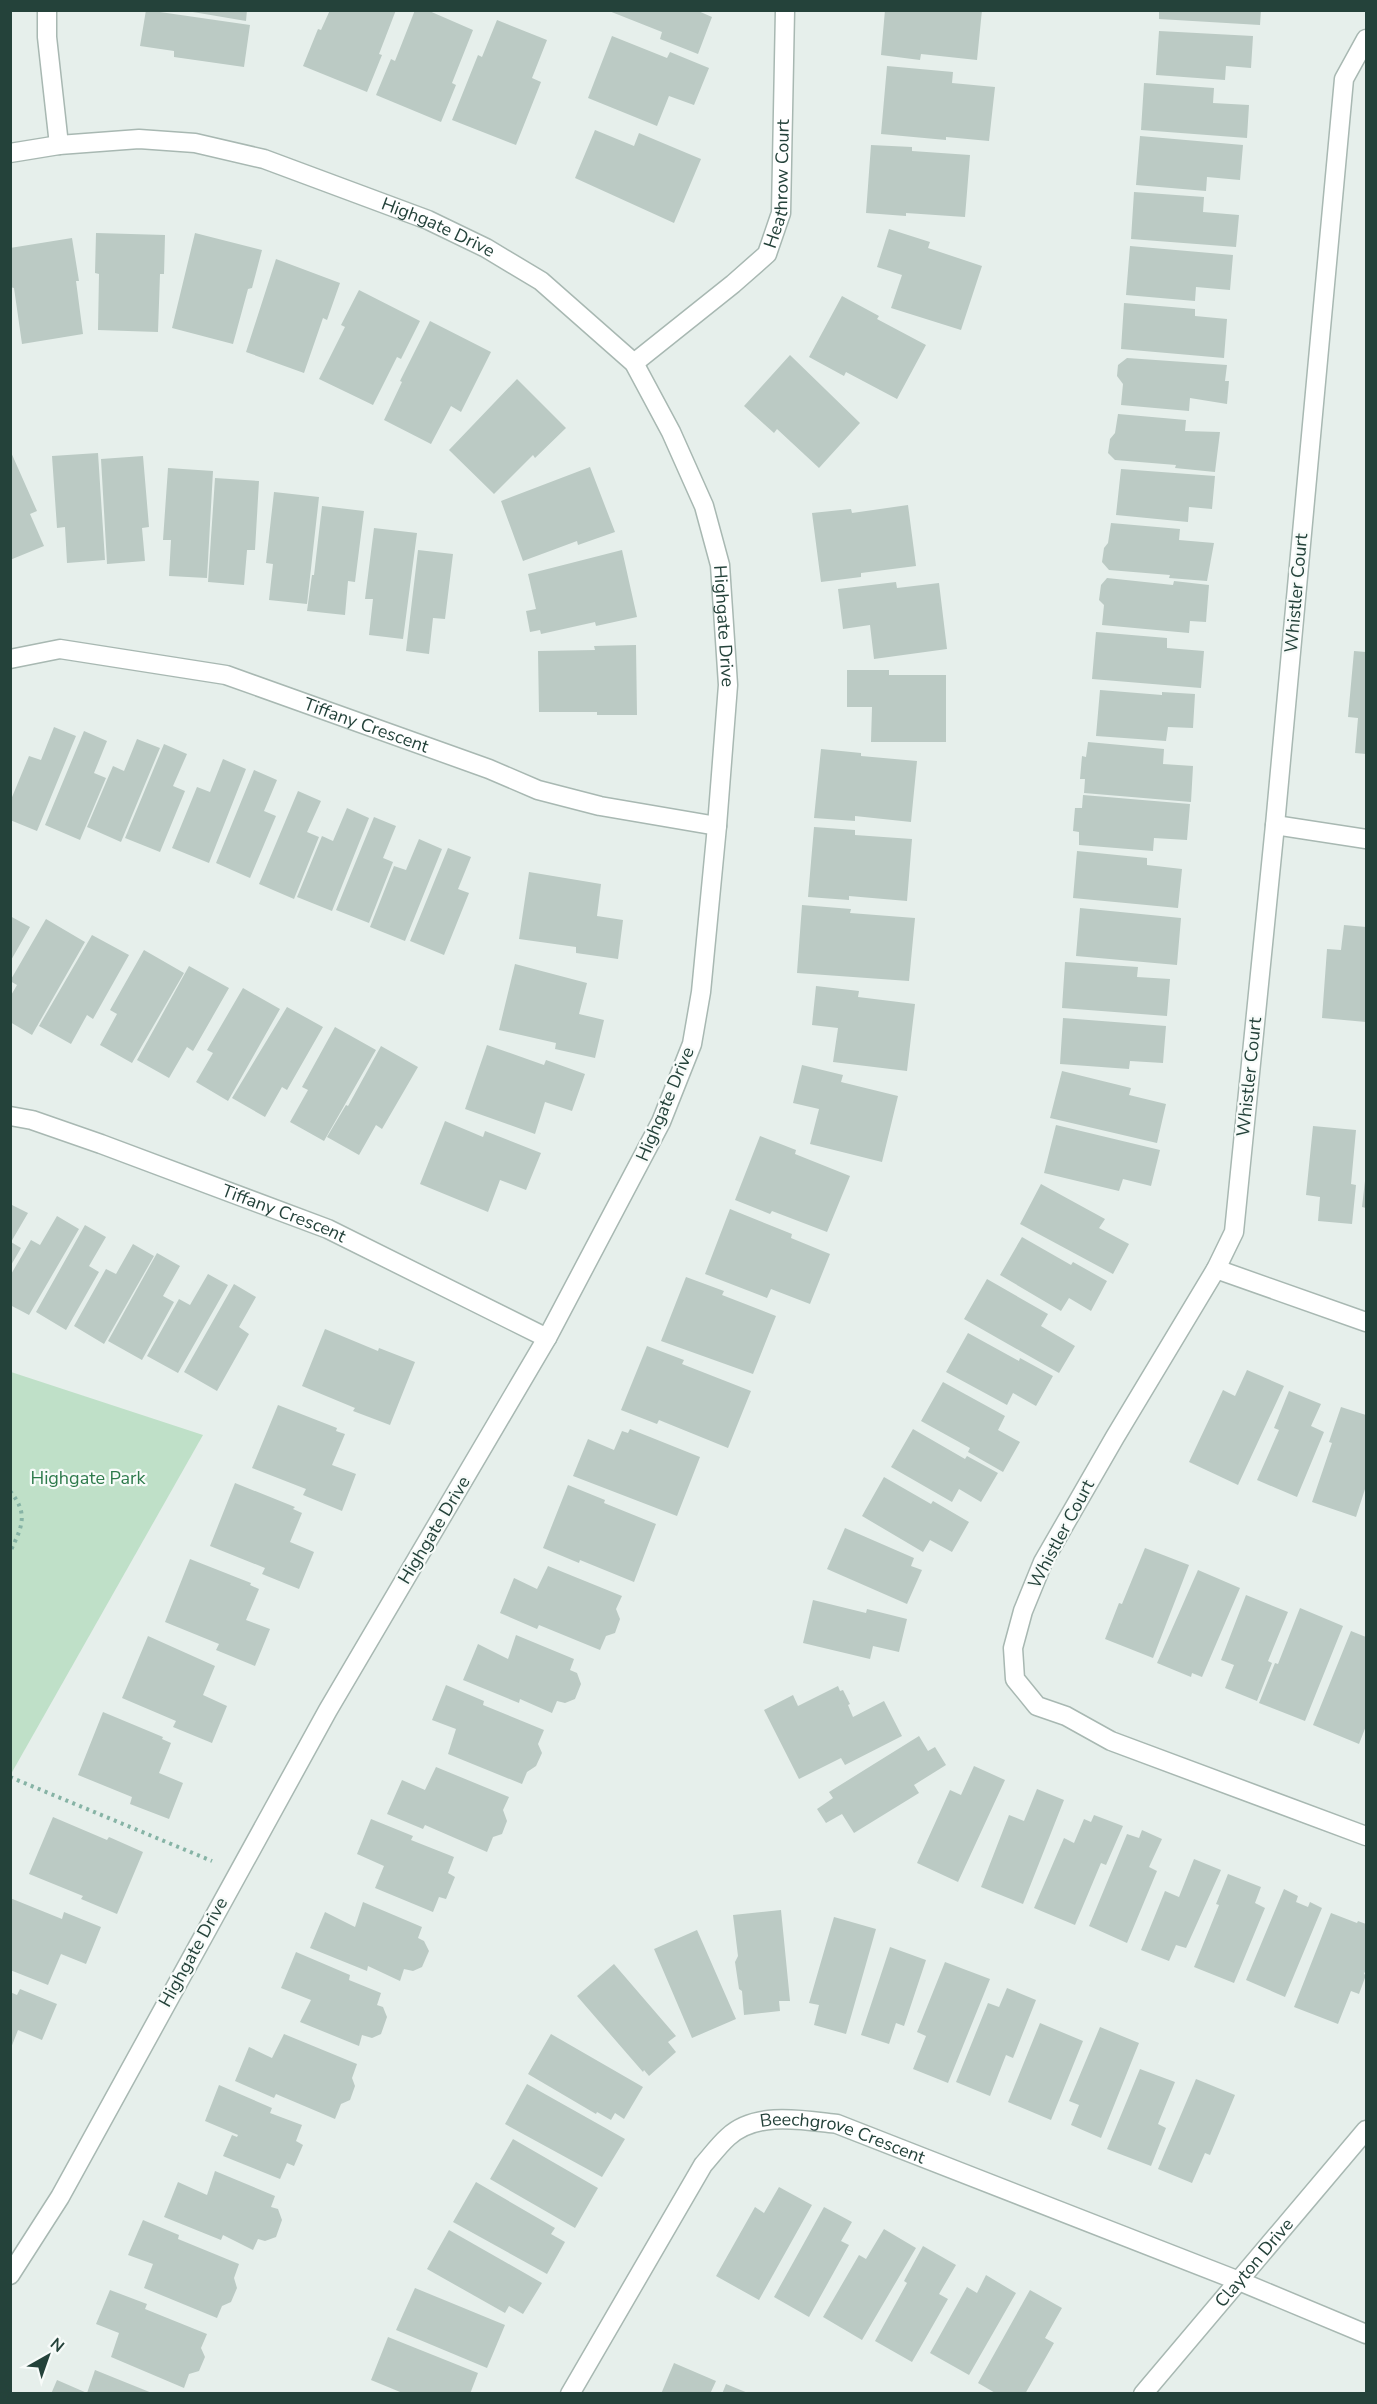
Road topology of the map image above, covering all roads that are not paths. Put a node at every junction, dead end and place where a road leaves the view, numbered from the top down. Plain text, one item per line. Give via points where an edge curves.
1 (47, 10) edge
2 (785, 10) edge
3 (1366, 39) edge
4 (59, 145) junction
5 (10, 153) edge
6 (634, 363) junction
7 (10, 659) edge
8 (1275, 825) junction
9 (717, 826) junction
10 (1366, 839) edge
11 (10, 1116) edge
12 (1216, 1269) junction
13 (1366, 1322) edge
14 (547, 1338) junction
15 (1366, 1836) edge
16 (1366, 2130) edge
17 (10, 2275) edge
18 (1239, 2281) junction
19 (1366, 2334) edge
20 (570, 2394) edge
21 (1143, 2394) edge

1 - 4 street
2 - 6 street, Heathrow Court via 781,213 767,254
3 - 8 street, Whistler Court via 1344,79
4 - 5 street, Highgate Drive
4 - 6 street, Highgate Drive via 139,140 195,144 264,159 417,216 486,248 541,281
6 - 9 street, Highgate Drive via 704,506 720,565 728,685
7 - 9 street, Tiffany Crescent via 60,650 226,675 538,790 600,806
8 - 10 street
8 - 12 street, Whistler Court via 1234,1232
9 - 14 street, Highgate Drive via 692,1044 661,1122
11 - 14 street, Tiffany Crescent via 101,1144 328,1229
12 - 13 street
12 - 15 street, Whistler Court via 1043,1562 1013,1648 1015,1679 1037,1706 1066,1716 1112,1741
14 - 17 street, Highgate Drive via 328,1710 60,2197
16 - 18 street, Clayton Drive
18 - 19 street, Beechgrove Crescent
18 - 20 street, Beechgrove Crescent via 837,2124 796,2119 756,2122 729,2136 703,2165
18 - 21 street, Clayton Drive

